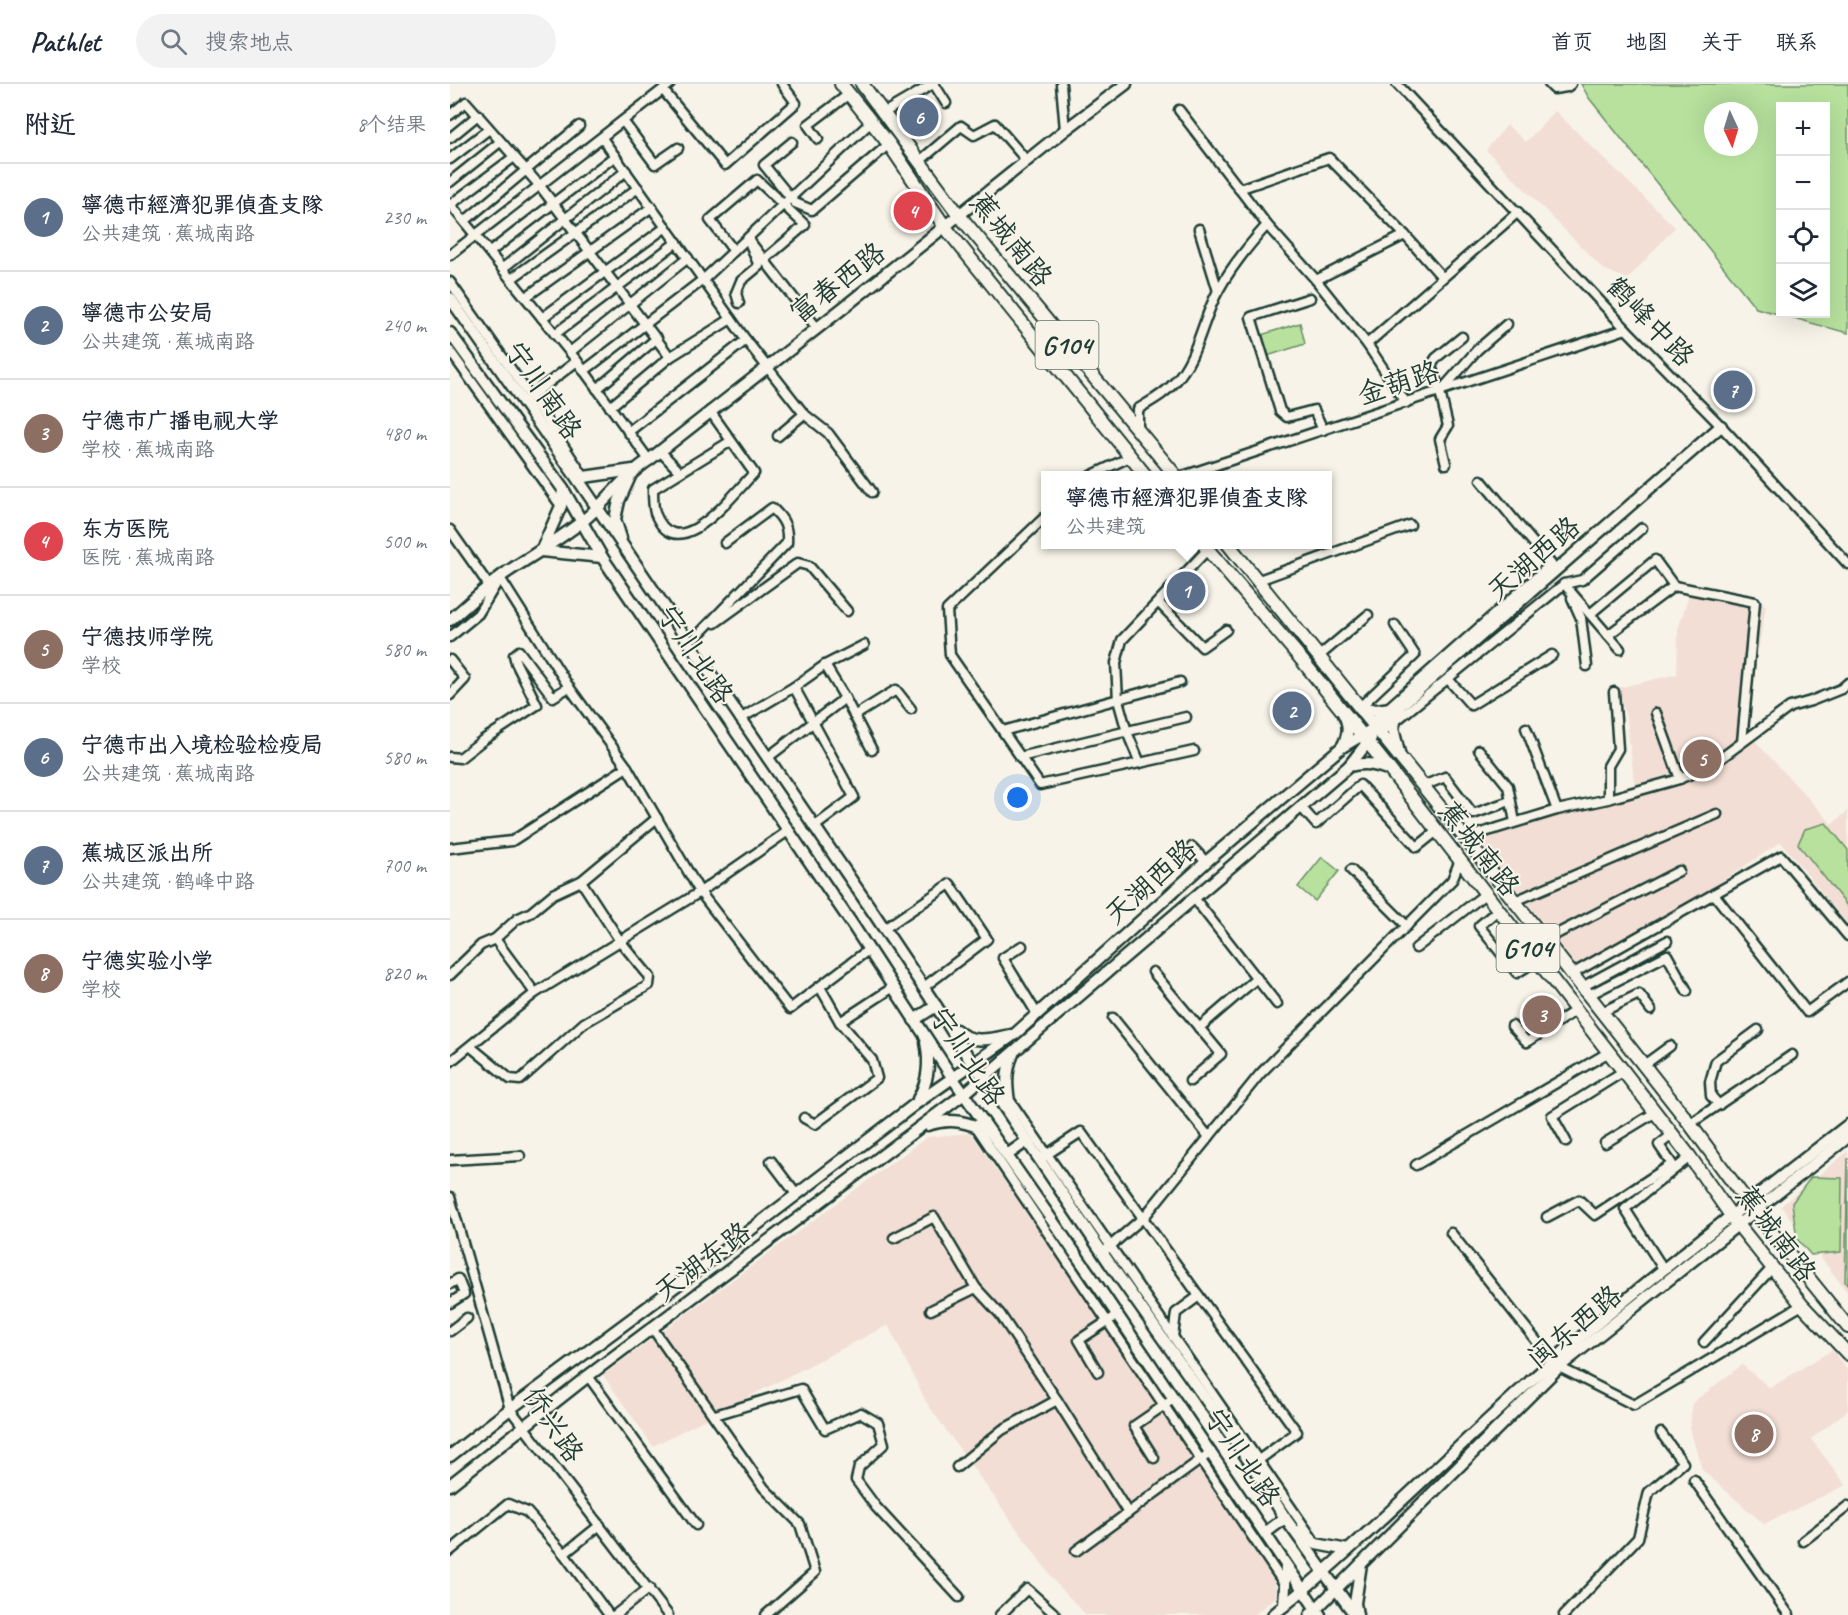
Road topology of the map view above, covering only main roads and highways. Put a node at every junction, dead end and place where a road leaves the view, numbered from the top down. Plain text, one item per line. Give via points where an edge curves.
1 (862, 84) edge
2 (1126, 84) edge
3 (845, 89) edge
4 (959, 215) junction
5 (945, 227) junction
6 (450, 298) edge
7 (450, 333) edge
8 (1721, 426) road end
9 (633, 470) junction
10 (1142, 471) edge
11 (1172, 471) edge
12 (582, 479) junction
13 (563, 489) junction
14 (597, 509) junction
15 (581, 522) junction
16 (1207, 549) edge
17 (1232, 549) edge
18 (625, 550) junction
19 (541, 551) junction
20 (602, 557) junction
21 (450, 620) edge
22 (1360, 707) junction
23 (1399, 707) junction
24 (1341, 709) junction
25 (1376, 727) junction
26 (1365, 740) junction
27 (1342, 747) junction
28 (1401, 758) junction
29 (1349, 766) junction
30 (1390, 770) junction
31 (936, 1006) junction
32 (944, 1018) junction
33 (914, 1020) junction
34 (1024, 1026) junction
35 (923, 1033) junction
36 (1015, 1034) junction
37 (1032, 1036) junction
38 (1014, 1051) junction
39 (973, 1065) junction
40 (952, 1077) junction
41 (984, 1077) junction
42 (964, 1094) junction
43 (914, 1105) junction
44 (903, 1115) junction
45 (1012, 1118) junction
46 (1848, 1125) edge
47 (919, 1129) junction
48 (991, 1132) junction
49 (1848, 1137) edge
50 (1027, 1141) junction
51 (1007, 1155) junction
52 (1752, 1207) junction
53 (1736, 1220) junction
54 (1848, 1327) edge
55 (1848, 1354) edge
56 (1556, 1364) junction
57 (450, 1456) edge
58 (450, 1485) edge
59 (1287, 1521) junction
60 (1265, 1533) junction
61 (1348, 1550) junction
62 (1361, 1564) junction
63 (1286, 1566) junction
64 (1324, 1572) junction
65 (1336, 1590) junction
66 (1303, 1591) junction
67 (1284, 1606) junction
68 (1315, 1613) edge
69 (1273, 1615) edge
70 (1356, 1615) edge

1 - 4 highway, 蕉城南路 / G104
2 - 4 main road, 富春西路
3 - 5 highway, 蕉城南路 / G104 via 889,144
4 - 5 main road, 富春西路
4 - 11 highway, 蕉城南路 / G104
5 - 9 main road, 富春西路
5 - 10 highway, 蕉城南路 / G104
6 - 12 main road, 宁川南路
7 - 13 main road, 宁川南路
8 - 23 main road, 天湖西路
9 - 12 main road
9 - 14 main road, 富春西路
9 - 18 main road via 615,519
12 - 14 main road, 宁川南路
13 - 15 main road, 宁川南路
13 - 19 main road via 561,506
14 - 15 main road, 富春西路
14 - 18 main road, 宁川北路
15 - 19 main road, 富春西路
15 - 20 main road, 宁川北路
16 - 24 highway, 蕉城南路 / G104
17 - 22 highway, 蕉城南路 / G104
18 - 31 main road, 宁川北路 via 692,640 740,719
19 - 20 main road
19 - 21 main road, 富春西路 via 500,578
20 - 33 main road, 宁川北路
22 - 23 main road
22 - 25 highway, 蕉城南路 / G104
23 - 25 main road, 天湖西路
23 - 28 main road via 1393,728
24 - 26 highway, 蕉城南路 / G104
24 - 27 main road via 1348,726
25 - 26 main road
25 - 28 highway, 蕉城南路 / G104
26 - 27 main road, 天湖西路
26 - 29 main road, 天湖西路
26 - 30 highway, 蕉城南路 / G104
27 - 34 main road, 天湖西路 via 1206,862
28 - 52 highway, 蕉城南路 / G104
29 - 30 main road via 1374,763
29 - 37 main road, 天湖西路
30 - 53 highway, 蕉城南路 / G104
31 - 32 main road, 宁川北路
31 - 33 main road
32 - 36 main road via 964,1038 988,1040
32 - 39 main road, 宁川北路
33 - 35 main road, 宁川北路
34 - 36 main road, 天湖西路
34 - 37 main road
35 - 40 main road, 宁川北路
35 - 43 main road via 930,1059 927,1078
36 - 39 main road, 天湖西路
37 - 38 main road, 天湖西路
38 - 41 main road, 天湖西路
38 - 45 main road via 1008,1066
39 - 40 main road, 天湖东路
39 - 41 main road, 宁川北路
40 - 42 main road, 宁川北路
40 - 43 main road, 天湖东路
41 - 42 main road, 天湖东路
41 - 45 main road, 宁川北路
42 - 47 main road, 天湖东路
42 - 48 main road, 宁川北路
43 - 44 main road, 天湖东路
44 - 47 main road
44 - 57 main road, 天湖东路
45 - 50 main road, 宁川北路
46 - 52 main road, 闽东西路
47 - 48 main road via 956,1120
47 - 58 main road, 天湖东路 via 588,1376
48 - 51 main road, 宁川北路
49 - 52 main road, 闽东西路
50 - 51 main road
50 - 59 main road, 宁川北路 via 1043,1157 1172,1352 1256,1462
51 - 60 main road, 宁川北路 via 1117,1315 1169,1402 1211,1452
52 - 53 main road, 闽东西路
52 - 54 highway, 蕉城南路 / G104
53 - 55 highway, 蕉城南路 / G104 via 1802,1305
53 - 56 main road, 闽东西路
53 - 56 main road, 闽东西路 via 1664,1270
56 - 61 main road, 闽东西路
56 - 62 main road, 闽东西路
59 - 60 main road
59 - 61 main road via 1316,1544
59 - 64 main road, 宁川北路
60 - 63 main road, 宁川北路
61 - 64 main road, 闽东西路
62 - 65 main road, 闽东西路
62 - 70 main road
63 - 66 main road, 宁川北路
63 - 67 main road
64 - 65 main road, 宁川北路
64 - 66 main road, 闽东西路
65 - 68 main road, 闽东西路
65 - 70 main road, 宁川北路
66 - 67 main road, 闽东西路
66 - 68 main road, 宁川北路
67 - 69 main road, 闽东西路

